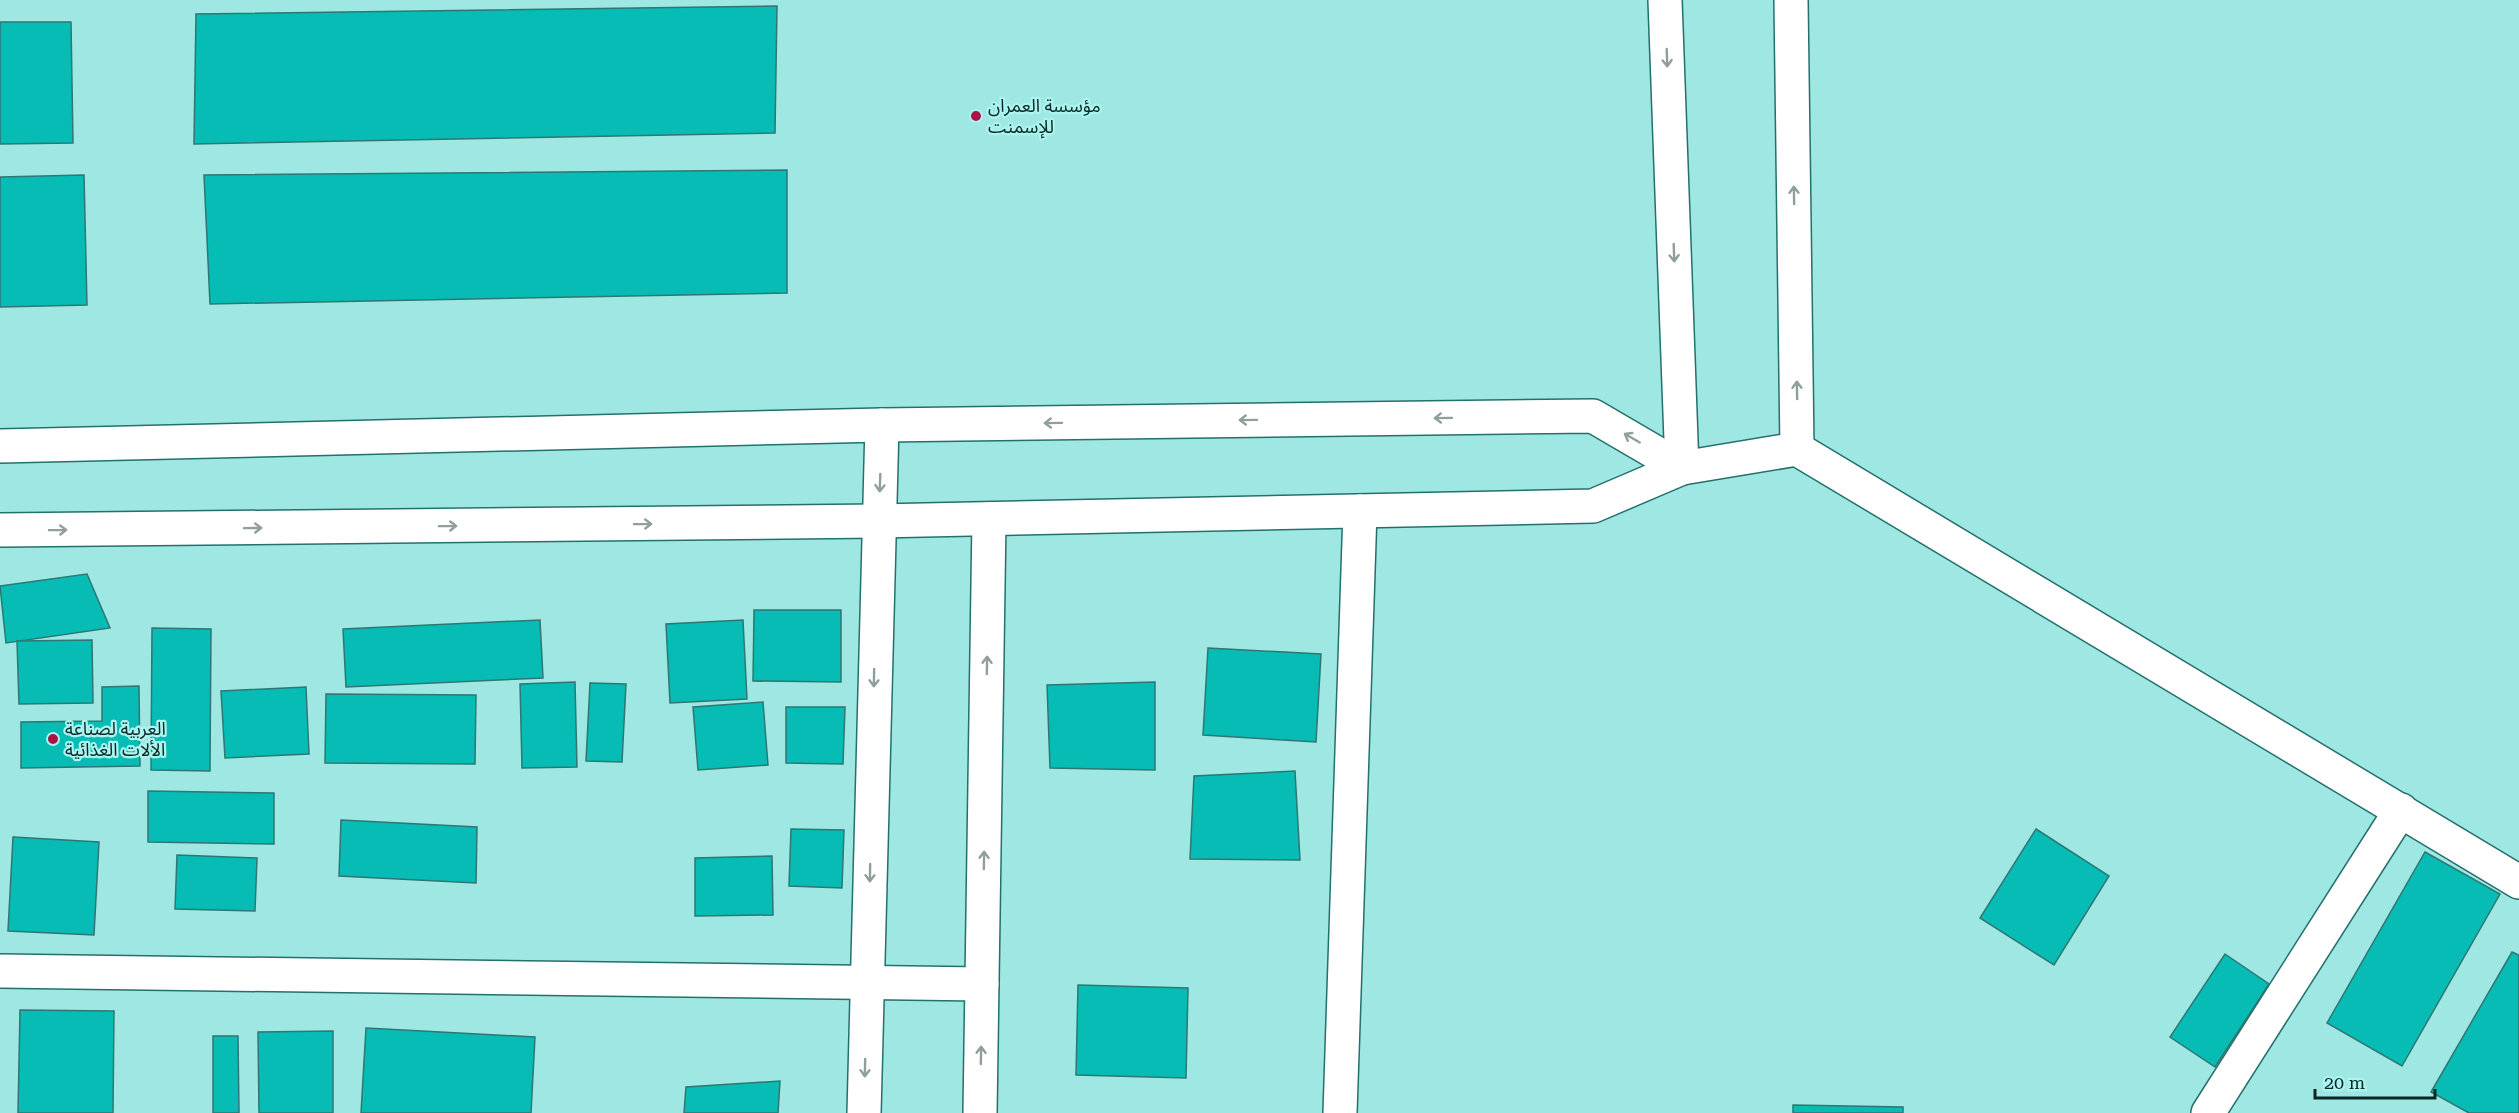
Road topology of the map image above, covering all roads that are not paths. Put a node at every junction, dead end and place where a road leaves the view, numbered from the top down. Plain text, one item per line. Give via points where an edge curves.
1 (1665, 0) edge
2 (1791, 0) edge
3 (882, 425) junction
4 (0, 446) edge
5 (1797, 449) junction
6 (1682, 468) junction
7 (1360, 511) junction
8 (989, 519) junction
9 (878, 521) junction
10 (0, 530) edge
11 (2401, 810) junction
12 (2519, 882) edge
13 (0, 971) edge
14 (867, 984) junction
15 (982, 984) junction
16 (864, 1113) edge
17 (980, 1113) edge
18 (1340, 1113) edge
19 (2208, 1113) edge

1 -> 6 street
5 -> 2 street
3 - 4 street
6 -> 3 street via 1593,416
3 -> 9 street
5 - 6 street
5 - 11 street
6 - 7 street via 1593,506
7 - 8 street
7 - 18 street
8 - 9 street
15 -> 8 street
10 -> 9 street
9 -> 14 street
11 - 12 street
11 - 19 street
13 - 14 street
14 - 15 street
14 -> 16 street
17 -> 15 street

